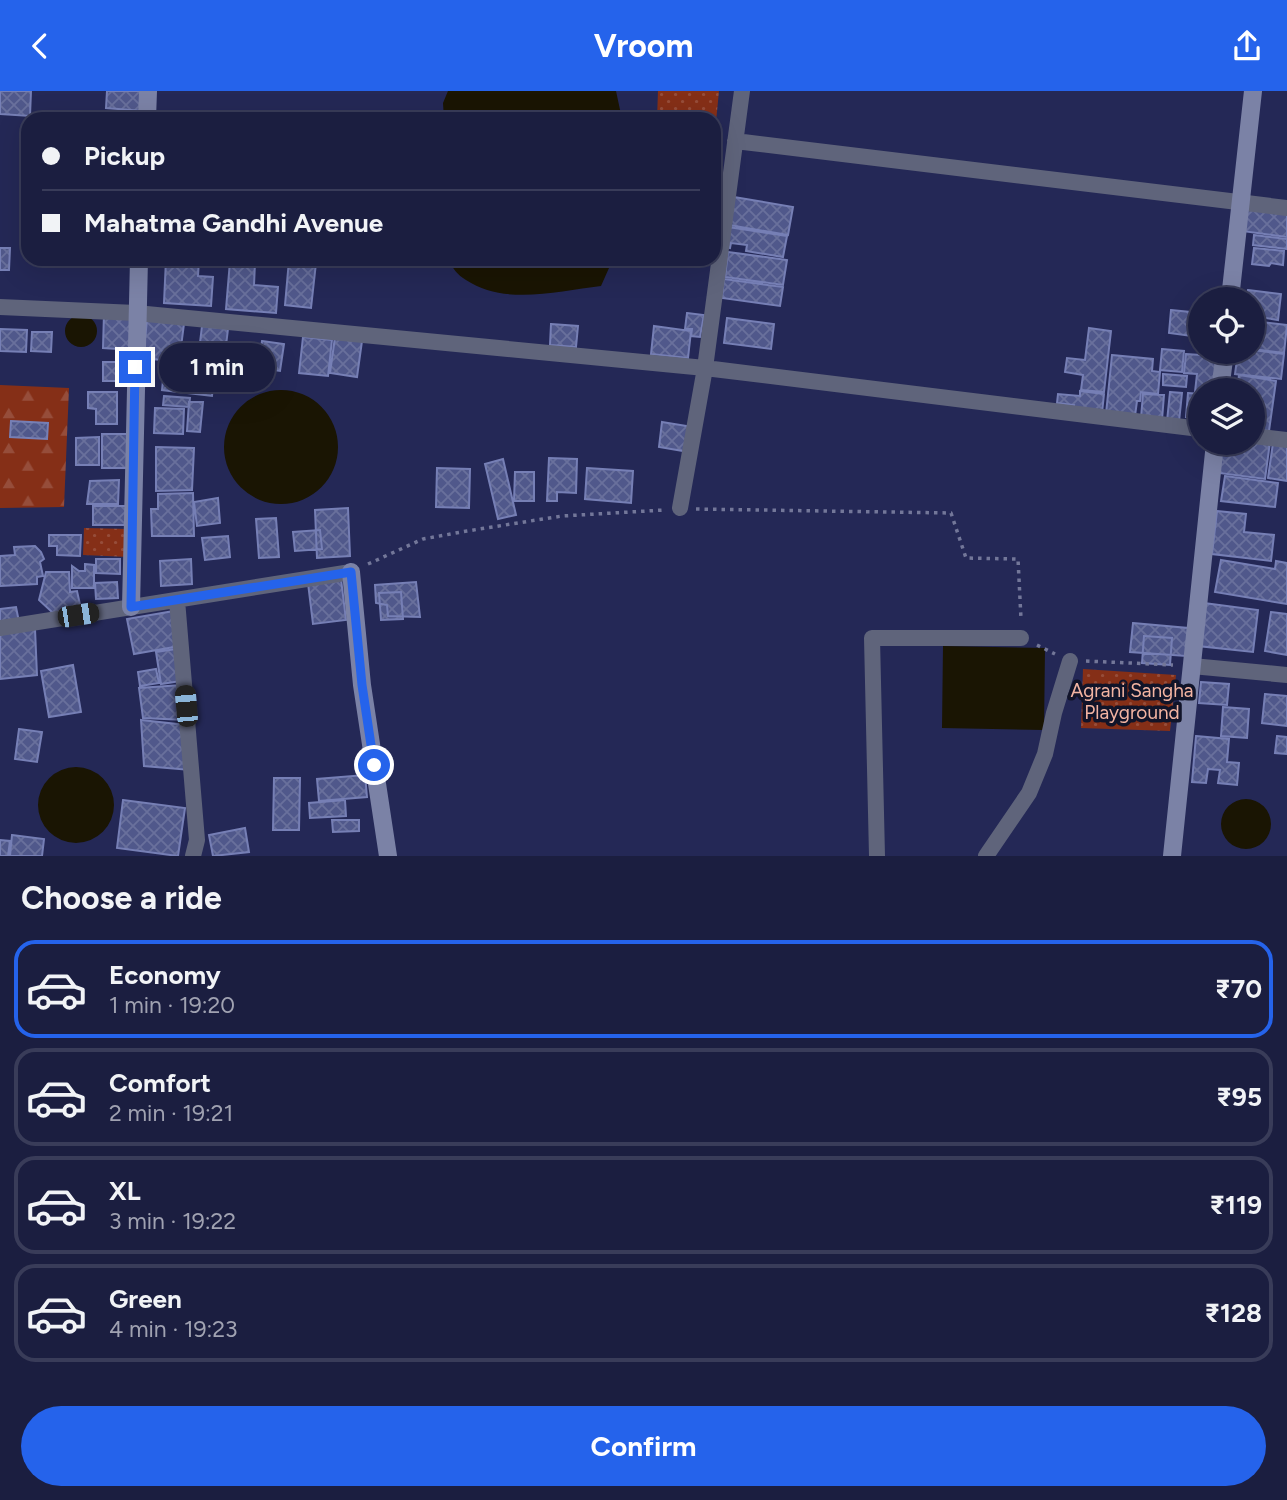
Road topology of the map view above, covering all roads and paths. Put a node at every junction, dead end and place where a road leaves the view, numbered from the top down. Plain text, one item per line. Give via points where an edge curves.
1 (148, 91) edge
2 (742, 91) edge
3 (1253, 91) edge
4 (147, 112) edge
5 (735, 141) junction
6 (1241, 201) junction
7 (1287, 208) edge
8 (721, 247) edge
9 (139, 266) edge
10 (719, 266) edge
11 (1231, 287) edge
12 (0, 307) edge
13 (136, 313) junction
14 (705, 369) junction
15 (1188, 428) edge
16 (1265, 437) edge
17 (1287, 440) edge
18 (1214, 455) edge
19 (680, 509) junction
20 (351, 572) junction
21 (177, 600) junction
22 (131, 607) junction
23 (0, 628) edge
24 (1021, 638) junction
25 (1070, 661) junction
26 (1192, 666) junction
27 (1287, 675) edge
28 (193, 856) edge
29 (388, 856) edge
30 (877, 856) edge
31 (986, 856) edge
32 (1172, 856) edge

1 - 4 main road
2 - 5 street
3 - 6 main road
5 - 6 street
5 - 8 street
6 - 7 street
6 - 11 main road
9 - 13 main road
10 - 14 street
12 - 13 street
13 - 14 street
13 - 22 main road
14 - 15 street
14 - 19 street
16 - 17 street
18 - 26 main road
19 - 20 path via 562,516 423,539
19 - 24 path via 951,513 966,558 1018,559
20 - 21 street
20 - 29 main road via 362,685
21 - 22 street
21 - 28 street via 197,839
22 - 23 street
24 - 25 path
24 - 30 street via 872,638
25 - 26 path
25 - 31 street via 1045,754 1029,793
26 - 27 street
26 - 32 main road

